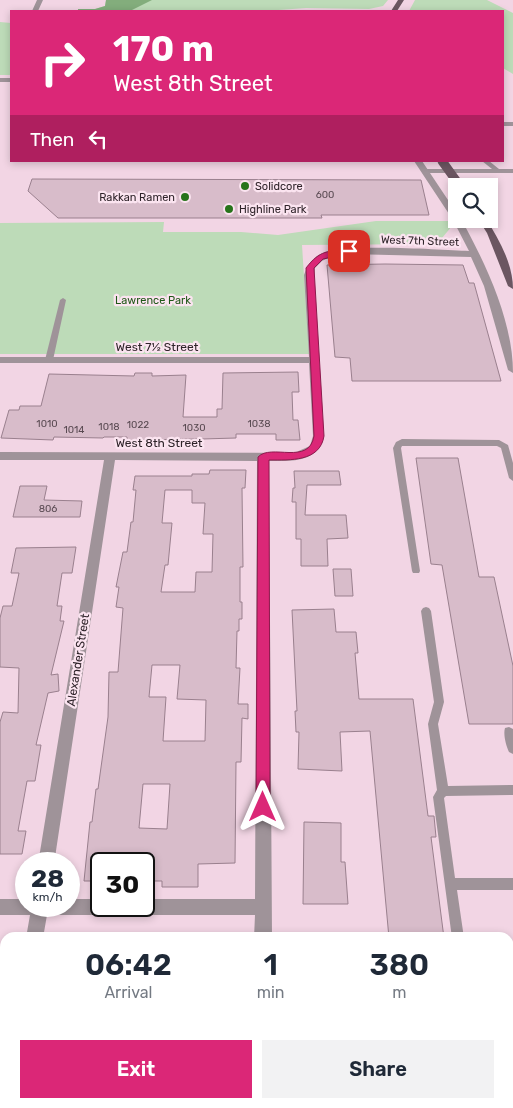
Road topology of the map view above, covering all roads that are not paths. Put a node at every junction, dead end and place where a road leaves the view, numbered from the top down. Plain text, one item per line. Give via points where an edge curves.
1 (401, 0) edge
2 (395, 9) edge
3 (419, 162) edge
4 (443, 162) edge
5 (486, 162) edge
6 (426, 171) junction
7 (498, 171) junction
8 (513, 171) edge
9 (454, 178) edge
10 (448, 204) edge
11 (462, 228) edge
12 (488, 228) edge
13 (474, 254) junction
14 (513, 286) edge
15 (63, 300) dead end
16 (0, 360) edge
17 (49, 360) junction
18 (315, 360) junction
19 (513, 370) edge
20 (0, 456) edge
21 (110, 457) junction
22 (263, 457) junction
23 (513, 478) edge
24 (416, 571) dead end
25 (426, 611) dead end
26 (509, 731) dead end
27 (513, 749) edge
28 (513, 790) edge
29 (443, 791) junction
30 (48, 852) edge
31 (451, 884) junction
32 (513, 884) edge
33 (0, 907) edge
34 (15, 907) edge
35 (80, 907) edge
36 (263, 907) junction
37 (38, 917) edge
38 (35, 932) edge
39 (263, 932) edge
40 (457, 932) edge

1 - 2 main road
3 - 6 street
4 - 9 main road, bridge
5 - 7 lane
6 - 7 lane
6 - 10 street
7 - 8 lane
11 - 13 street
12 - 14 main road
13 - 18 street, West 7th Street via 349,251 320,257 310,268
13 - 19 street via 489,286
15 - 17 lane
16 - 17 street, West 7½ Street
17 - 18 street, West 7½ Street
18 - 22 street, West 8th Street via 319,436 316,447 294,457
20 - 21 street, West 8th Street
21 - 22 street, West 8th Street
21 - 30 street, Alexander Street
22 - 36 street
23 - 24 lane via 505,447 499,443 399,444 397,448
25 - 29 lane via 439,702 433,724
26 - 27 lane
28 - 29 lane
29 - 31 lane via 438,797
31 - 32 lane
31 - 40 lane
33 - 34 street
35 - 36 street
36 - 39 street
37 - 38 street

